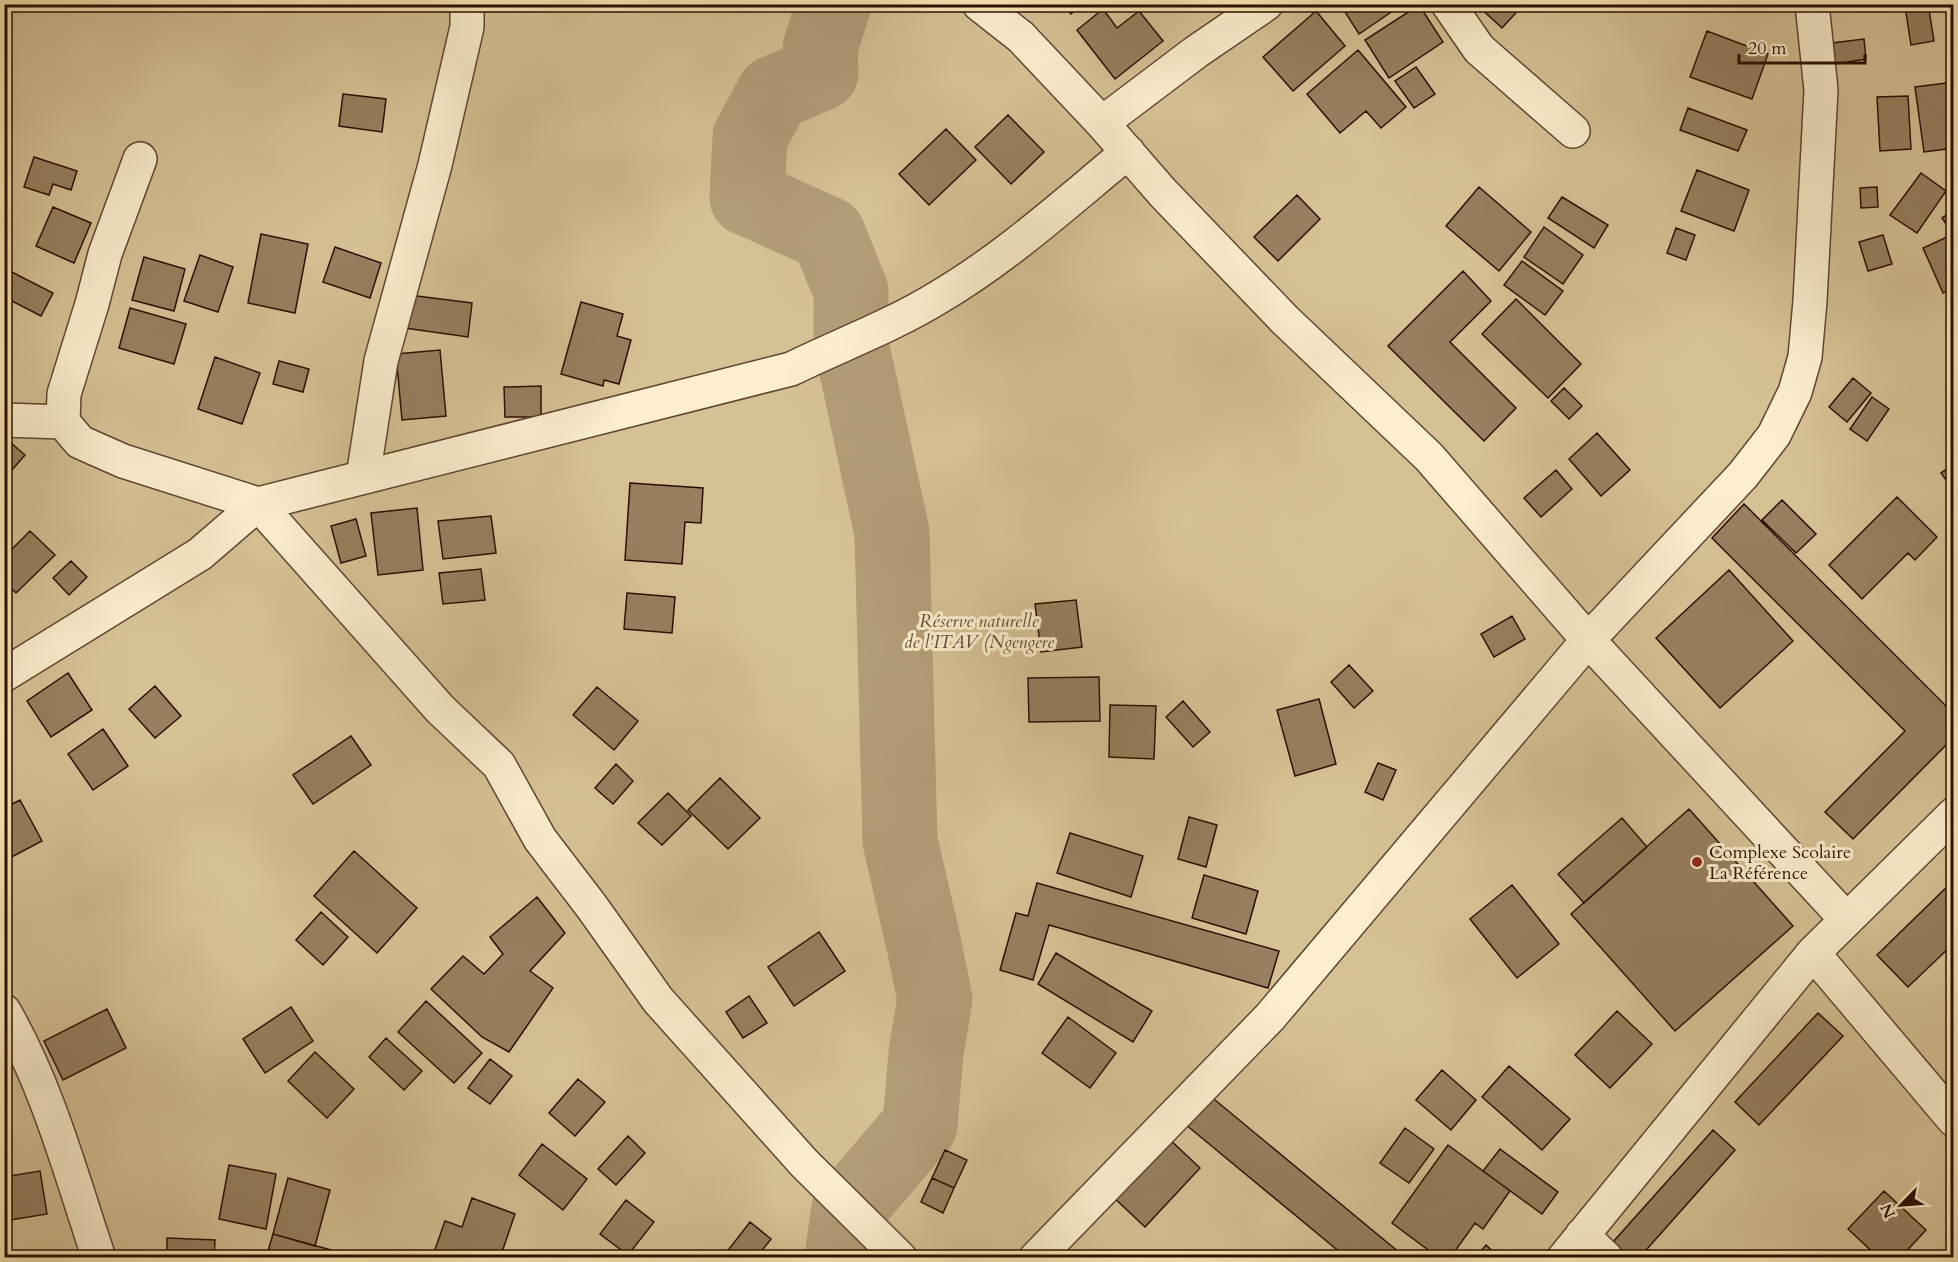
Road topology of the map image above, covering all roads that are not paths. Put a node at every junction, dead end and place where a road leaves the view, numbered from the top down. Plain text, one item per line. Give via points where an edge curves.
1 (467, 4) edge
2 (979, 4) edge
3 (1266, 4) edge
4 (1448, 4) edge
5 (1812, 4) edge
6 (1102, 123) junction
7 (1573, 131) dead end
8 (1128, 153) junction
9 (140, 159) dead end
10 (4, 420) edge
11 (63, 422) junction
12 (363, 477) junction
13 (258, 504) junction
14 (1588, 640) junction
15 (4, 675) edge
16 (1953, 814) edge
17 (1846, 919) junction
18 (1813, 953) junction
19 (4, 1011) edge
20 (1953, 1120) edge
21 (1573, 1246) edge
22 (894, 1252) edge
23 (99, 1257) edge
24 (1036, 1257) edge
25 (1606, 1257) edge

1 - 12 street via 467,27 435,165 381,361
2 - 6 street via 1021,37
3 - 6 street
4 - 7 street via 1479,48
5 - 14 street via 1821,90 1810,301 1805,357 1795,392 1774,435 1743,475
6 - 8 street
8 - 12 street via 1010,248 939,297 790,369
8 - 14 street via 1285,320 1429,457
9 - 11 street via 105,254 64,394
10 - 11 street
11 - 13 street via 80,442 123,462
12 - 13 street
13 - 15 street via 200,554
13 - 22 street via 432,701 499,765 540,839 658,1000 804,1163
14 - 17 street
14 - 24 street via 1270,1017
16 - 17 street
17 - 18 street
18 - 20 street
18 - 21 street
19 - 23 street via 47,1103
21 - 25 street

